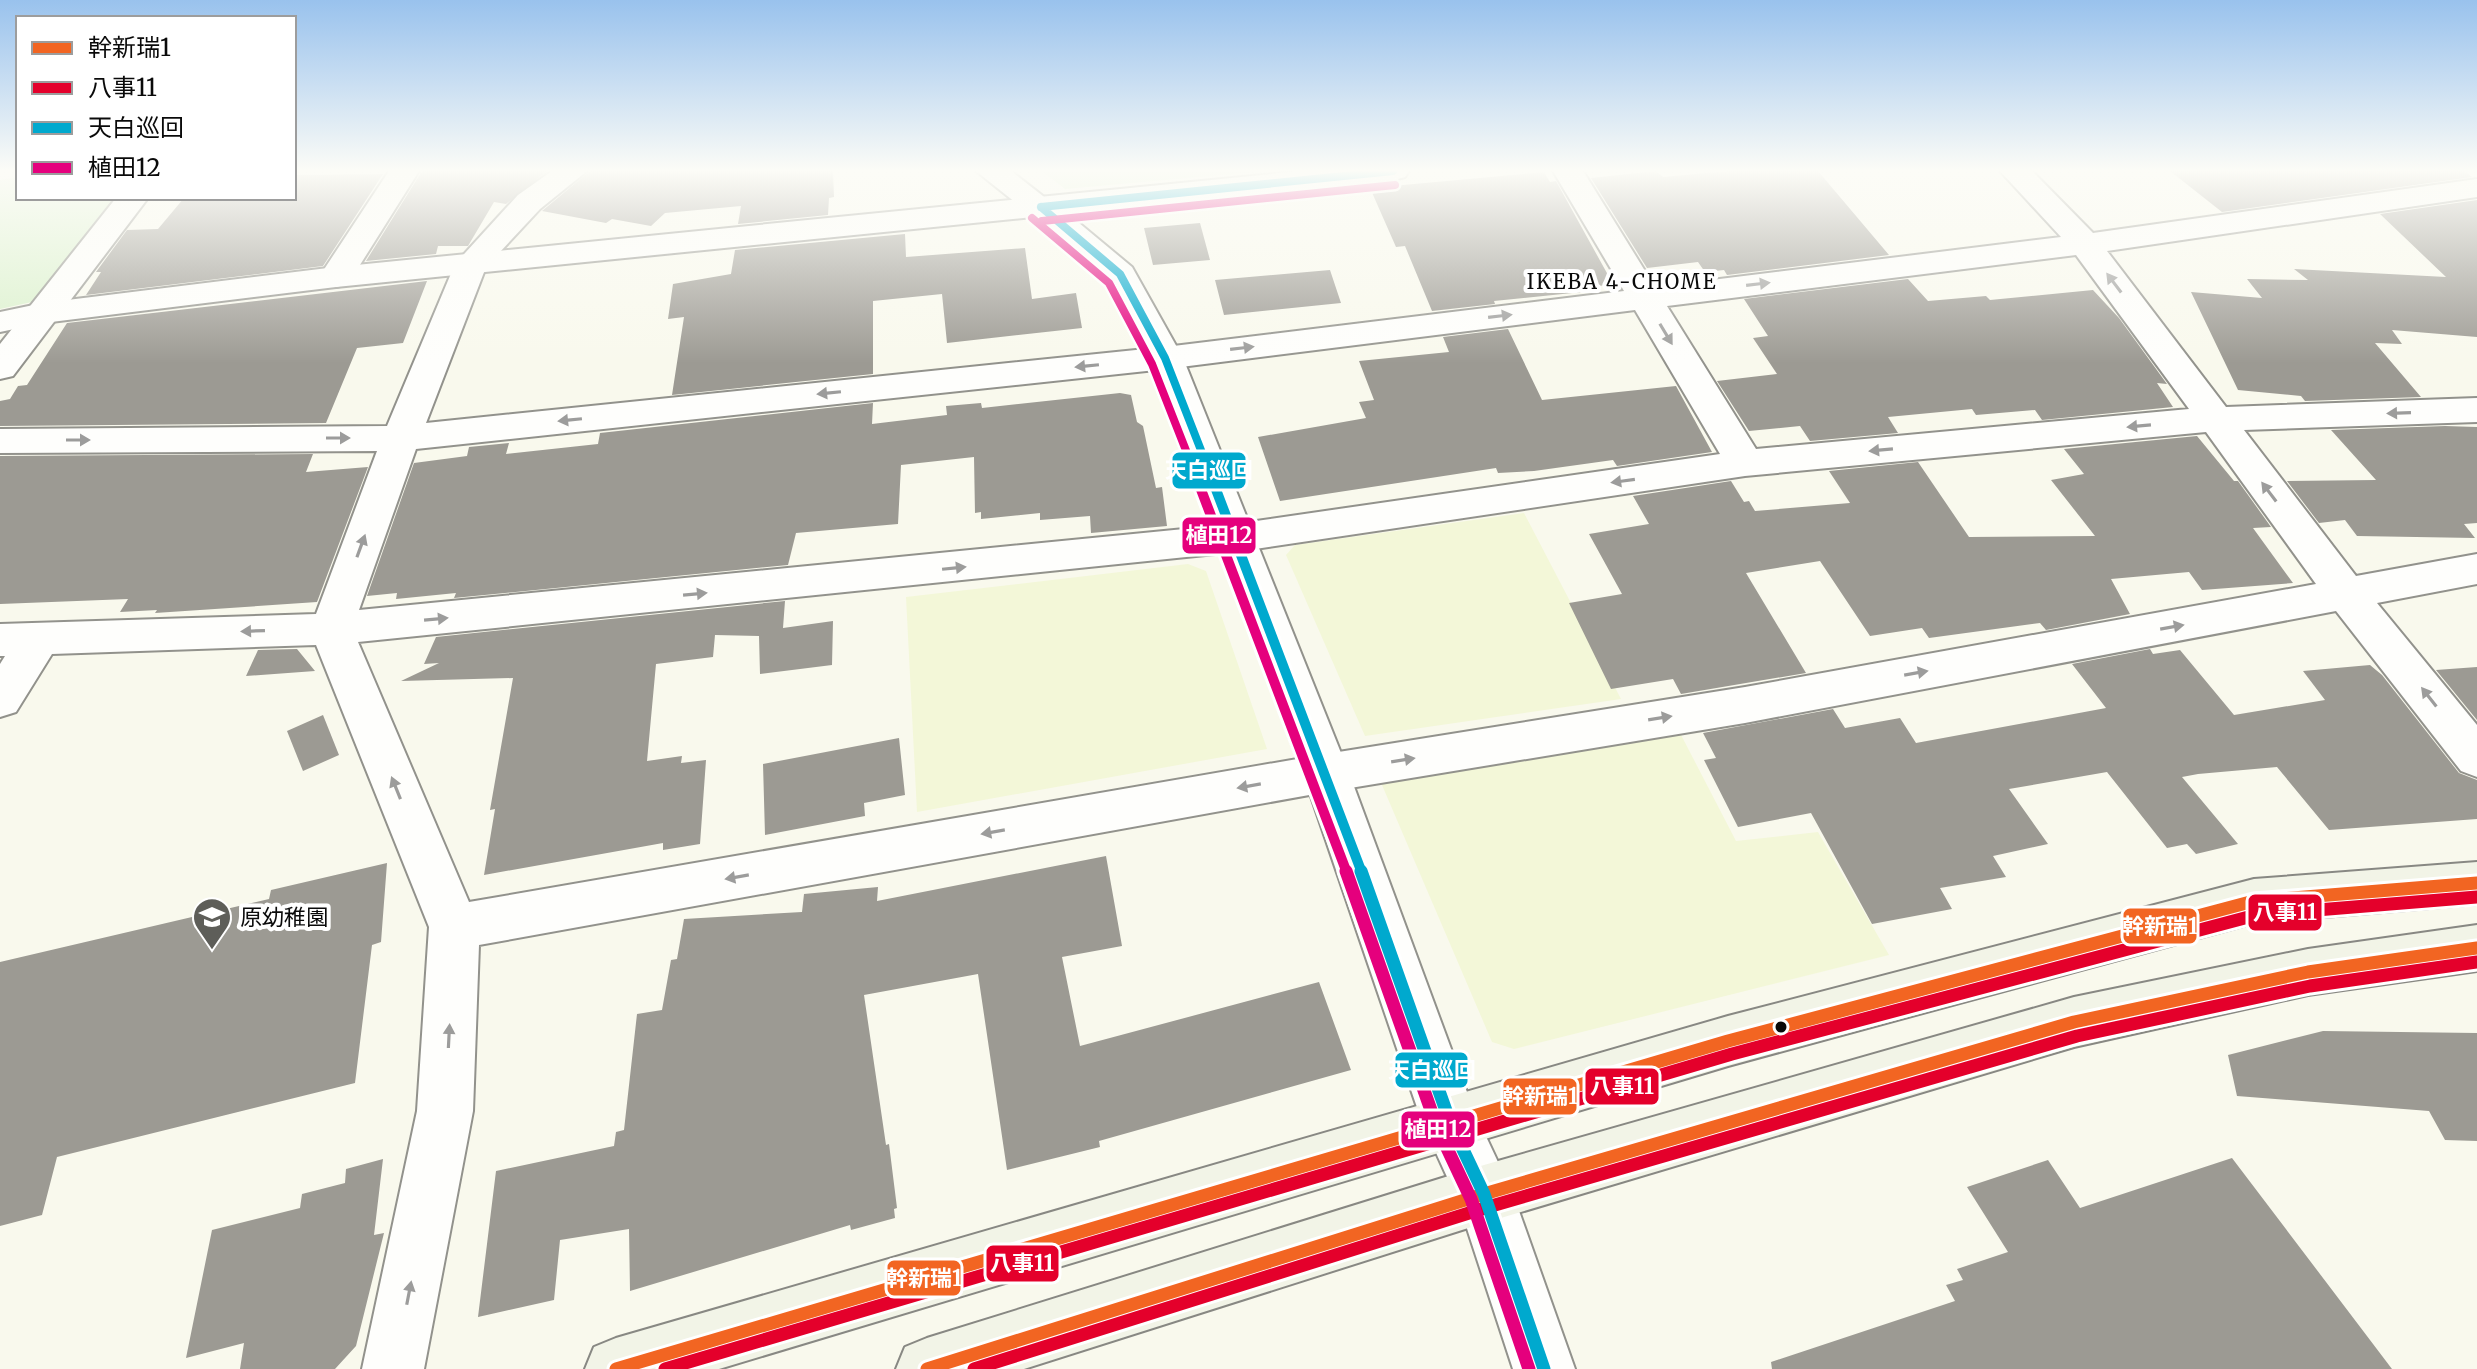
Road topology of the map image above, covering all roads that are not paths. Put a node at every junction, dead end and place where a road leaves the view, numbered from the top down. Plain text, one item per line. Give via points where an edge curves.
1 (103, 235) edge
2 (363, 235) edge
3 (498, 235) edge
4 (762, 235) edge
5 (1074, 235) edge
6 (1606, 235) edge
7 (2076, 235) edge
8 (2149, 235) edge
9 (2085, 244) junction
10 (471, 264) junction
11 (336, 277) junction
12 (1644, 298) junction
13 (43, 313) junction
14 (0, 322) edge
15 (1165, 358) junction
16 (0, 368) edge
17 (2477, 410) edge
18 (2214, 419) junction
19 (401, 438) junction
20 (0, 441) edge
21 (1745, 463) junction
22 (1235, 538) junction
23 (2477, 569) edge
24 (2347, 595) junction
25 (331, 629) junction
26 (20, 639) edge
27 (0, 700) edge
28 (2477, 758) edge
29 (1326, 773) junction
30 (2477, 883) edge
31 (454, 927) junction
32 (2477, 948) edge
33 (1450, 1122) junction
34 (1484, 1194) junction
35 (393, 1369) edge
36 (616, 1369) edge
37 (927, 1369) edge
38 (1544, 1369) edge

1 - 13 street
2 - 11 street
3 - 10 street
4 - 10 street
5 - 15 street via 1120,274
6 - 12 street
7 - 9 street
8 - 9 street
12 -> 9 street
18 -> 9 street
10 - 11 street
10 - 19 street
11 - 13 street
15 -> 12 street
12 -> 21 street
13 - 14 street
13 - 16 street
15 -> 19 street
15 - 22 street
17 -> 18 street
18 -> 21 street
24 -> 18 street
20 -> 19 street
25 -> 19 street
21 -> 22 street
25 -> 22 street
22 - 29 street
23 - 24 street
28 -> 24 street
29 -> 24 street via 1745,705
25 -> 26 street
31 -> 25 street
26 - 27 street
29 -> 31 street
29 - 33 street
30 - 33 main road via 2254,901 1728,1041
35 -> 31 street via 445,1111
32 - 34 main road via 2308,972 2074,1022
33 - 34 street
33 - 36 main road
34 - 37 main road
34 - 38 street

